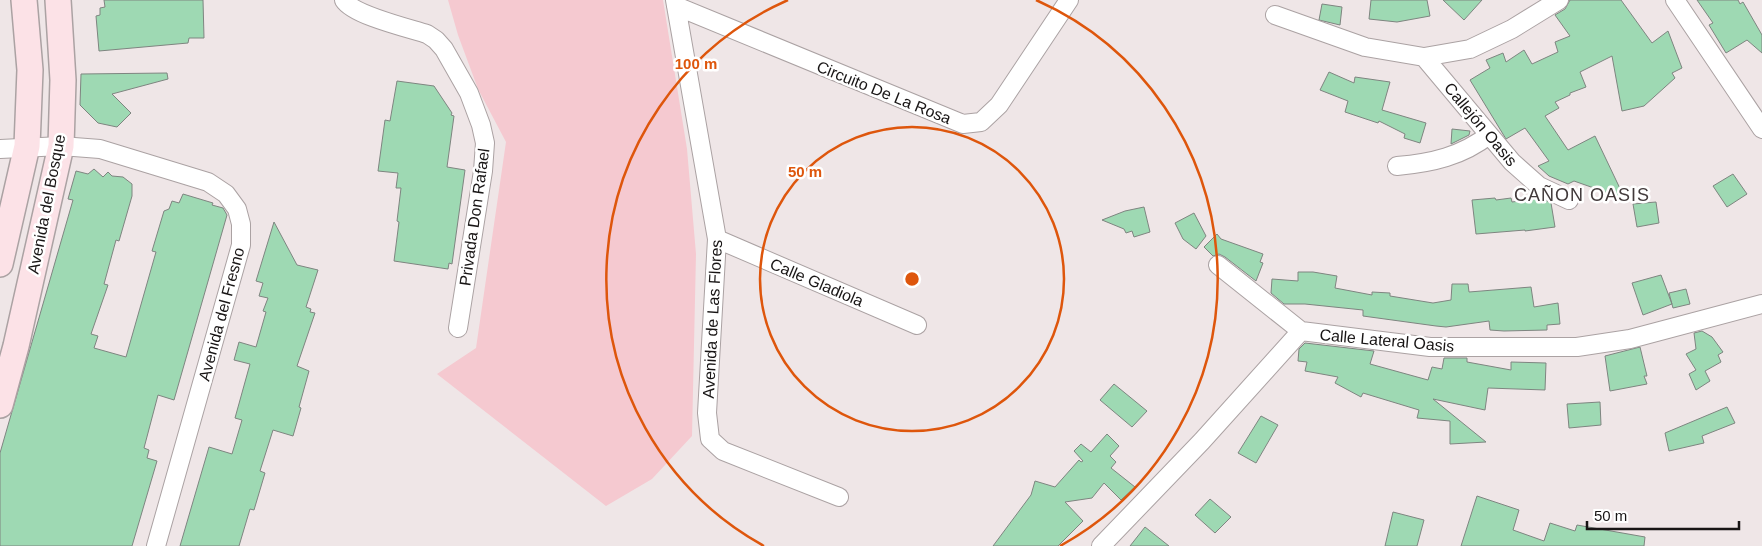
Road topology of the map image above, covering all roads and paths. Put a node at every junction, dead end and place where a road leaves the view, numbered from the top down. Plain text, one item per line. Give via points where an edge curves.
1 (24, 0) edge
2 (58, 0) edge
3 (344, 0) edge
4 (1069, 0) edge
5 (1559, 0) edge
6 (1675, 0) edge
7 (675, 3) edge
8 (1275, 15) dead end
9 (1424, 57) junction
10 (1762, 130) edge
11 (1489, 135) junction
12 (27, 146) junction
13 (61, 146) junction
14 (0, 149) edge
15 (1397, 166) dead end
16 (1569, 200) dead end
17 (717, 239) junction
18 (0, 264) edge
19 (1218, 265) dead end
20 (1762, 304) edge
21 (917, 325) dead end
22 (458, 328) dead end
23 (1301, 331) junction
24 (0, 405) edge
25 (840, 497) dead end
26 (156, 546) edge
27 (1101, 546) edge

1 - 12 street, Avenida del Bosque via 30,70
2 - 13 street, Avenida del Bosque via 63,80
3 - 22 street, Privada Don Rafael via 359,12 427,34 436,40 469,93 481,125 485,143 483,171
4 - 7 street, Circuito De La Rosa via 999,105 981,122 963,124
5 - 9 street via 1512,29 1470,49
6 - 10 street
7 - 17 street, Avenida de Las Flores
8 - 9 street via 1365,47
9 - 11 street, Callejón Oasis
11 - 15 street via 1453,156 1423,164
11 - 16 street, Callejón Oasis via 1539,186
12 - 13 street, Avenida del Fresno
12 - 14 street, Avenida del Fresno
12 - 18 street, Avenida del Bosque
13 - 24 street, Avenida del Bosque
13 - 26 street, Avenida del Fresno via 100,149 208,182 226,194 237,209 241,224 241,245
17 - 21 street, Calle Gladiola
17 - 25 street, Avenida de Las Flores via 707,413 710,440 723,451
19 - 23 street
20 - 23 street, Calle Lateral Oasis via 1630,339 1578,347 1430,347
23 - 27 street, Calle Lateral Oasis

